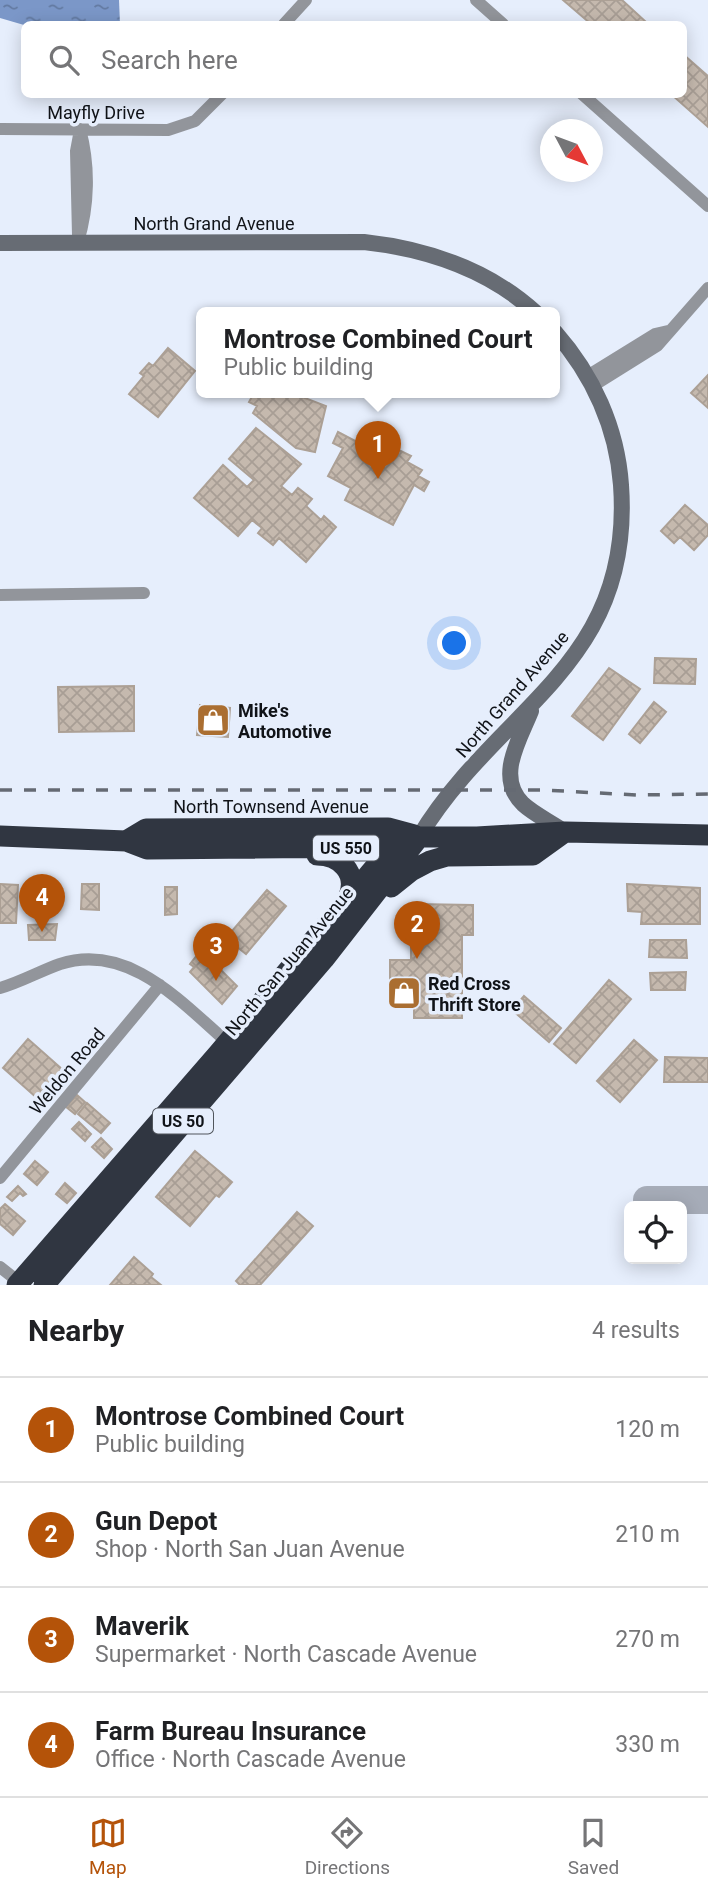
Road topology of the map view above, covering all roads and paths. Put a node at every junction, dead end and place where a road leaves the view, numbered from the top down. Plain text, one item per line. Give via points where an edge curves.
1 (306, 0) edge
2 (476, 0) edge
3 (287, 21) edge
4 (500, 21) edge
5 (218, 98) edge
6 (587, 98) edge
7 (0, 129) edge
8 (80, 129) junction
9 (708, 205) edge
10 (78, 242) junction
11 (0, 243) edge
12 (708, 288) edge
13 (528, 307) edge
14 (560, 339) edge
15 (590, 381) junction
16 (144, 593) dead end
17 (0, 595) edge
18 (534, 703) junction
19 (565, 832) junction
20 (708, 835) edge
21 (0, 836) edge
22 (419, 837) junction
23 (126, 841) junction
24 (231, 849) junction
25 (349, 896) junction
26 (324, 959) junction
27 (160, 985) junction
28 (0, 988) edge
29 (227, 1042) junction
30 (0, 1178) edge
31 (0, 1267) edge
32 (18, 1284) edge
33 (44, 1285) edge

1 - 3 street
2 - 4 street
5 - 8 street, Mayfly Drive via 195,121 168,130
6 - 9 street
7 - 8 street, Mayfly Drive
8 - 10 street via 86,151 86,217
10 - 11 street, North Grand Avenue
10 - 13 street, North Grand Avenue via 364,242 400,246 484,276
12 - 15 street via 668,331 655,334
14 - 15 street, North Grand Avenue
15 - 18 street, North Grand Avenue via 611,428 619,462 618,558 596,622 567,666
16 - 17 street
18 - 19 street via 511,757 513,790 521,802
18 - 22 street, North Grand Avenue via 438,805
19 - 20 highway, North Townsend Avenue / US 50
19 - 22 highway, North Townsend Avenue / US 50
19 - 26 highway, US 50 via 533,855 447,856 411,871
21 - 23 highway, North Townsend Avenue / US 550
22 - 23 highway, North Townsend Avenue / US 550 via 388,828 146,829
22 - 24 highway, North Townsend Avenue / US 550 via 368,847
22 - 25 highway, North San Juan Avenue / US 50 via 386,854
22 - 26 highway, North San Juan Avenue / US 50
23 - 24 highway, North Townsend Avenue / US 550 via 146,849
24 - 25 highway via 248,857 329,855 351,873
25 - 29 highway, North San Juan Avenue / US 50
26 - 33 highway, North San Juan Avenue / US 50
27 - 28 street via 129,967 89,958 60,964
27 - 29 street
27 - 30 street, Weldon Road
29 - 32 highway, North San Juan Avenue / US 50
31 - 32 street

